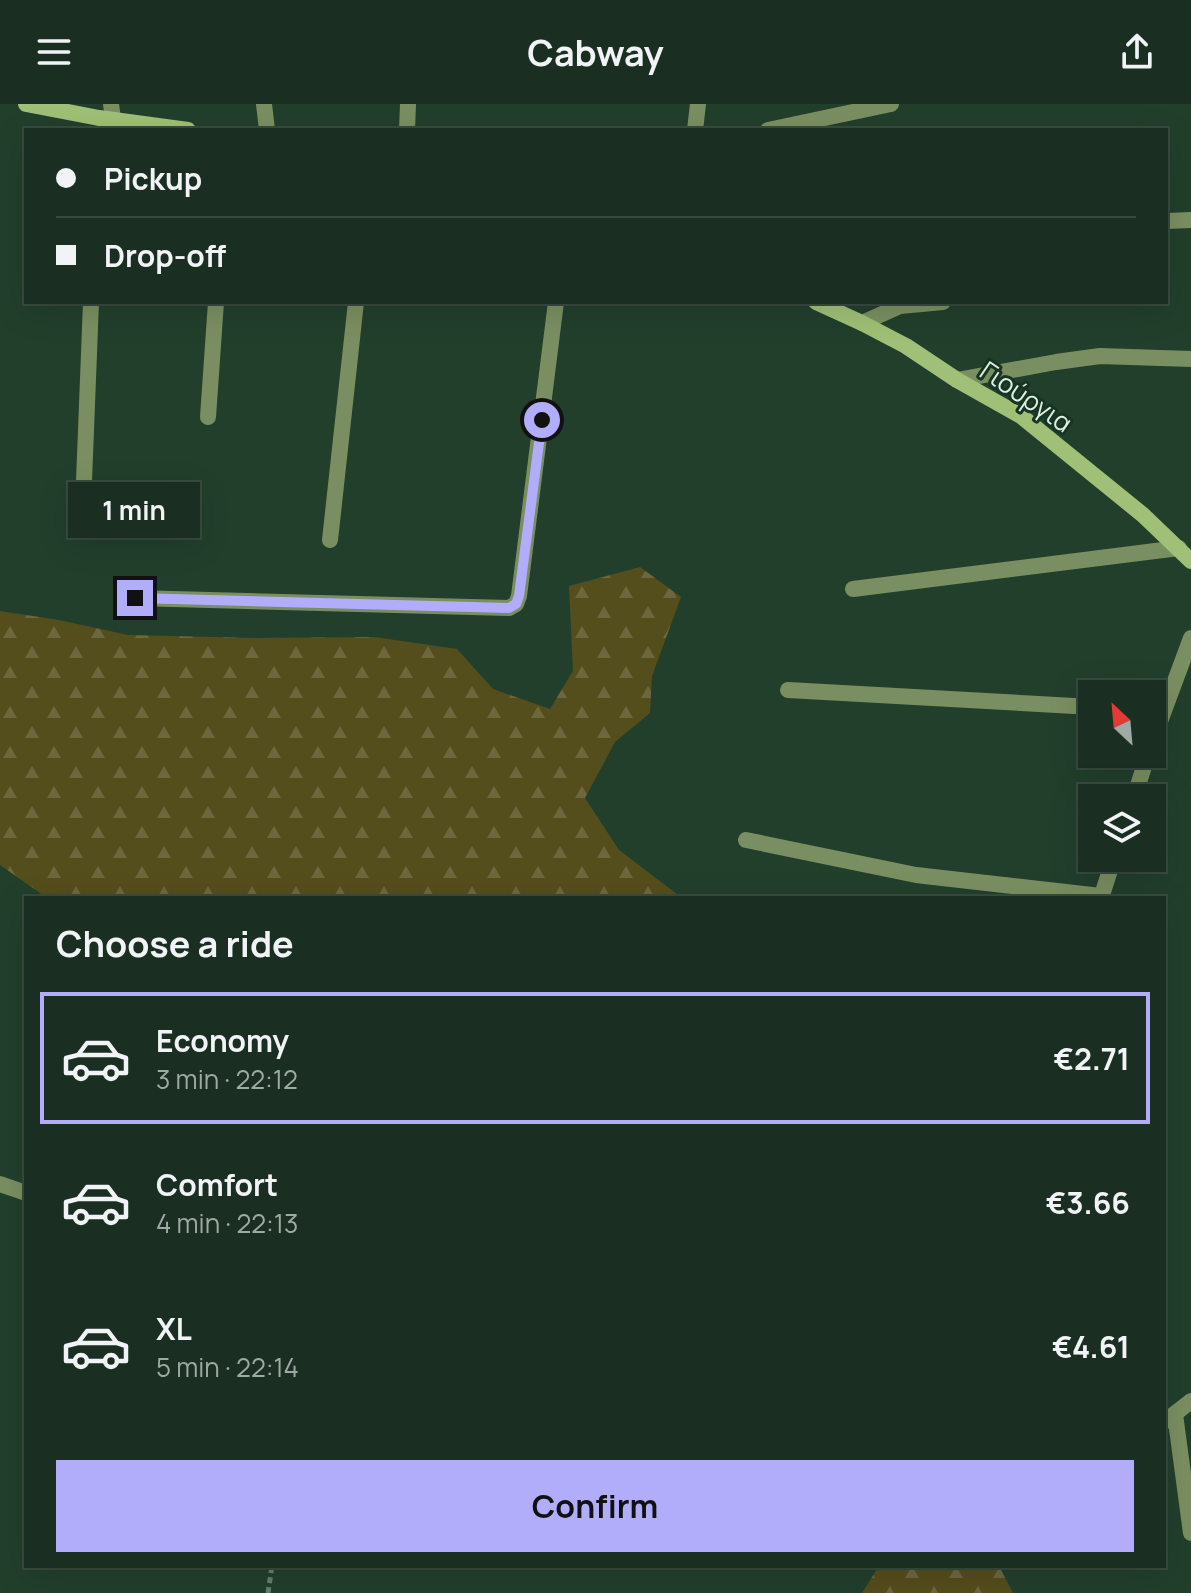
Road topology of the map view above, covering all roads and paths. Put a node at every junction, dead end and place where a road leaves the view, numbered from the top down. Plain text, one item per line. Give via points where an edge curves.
1 (26, 104) edge
2 (264, 104) edge
3 (408, 104) edge
4 (698, 104) edge
5 (891, 104) edge
6 (106, 118) edge
7 (174, 128) edge
8 (267, 128) edge
9 (407, 128) edge
10 (695, 128) edge
11 (777, 128) edge
12 (1191, 220) edge
13 (1168, 221) edge
14 (91, 304) edge
15 (216, 304) edge
16 (356, 304) edge
17 (556, 304) edge
18 (820, 304) edge
19 (922, 304) edge
20 (862, 323) junction
21 (1191, 359) edge
22 (957, 380) junction
23 (208, 417) dead end
24 (84, 481) dead end
25 (330, 540) dead end
26 (1185, 555) edge
27 (853, 589) dead end
28 (135, 598) dead end
29 (1191, 638) edge
30 (788, 690) dead end
31 (1166, 691) edge
32 (1078, 706) edge
33 (746, 840) dead end
34 (1109, 872) edge
35 (1093, 896) edge
36 (1101, 896) edge
37 (0, 1184) edge
38 (24, 1192) edge
39 (1191, 1401) edge
40 (1169, 1418) edge
41 (1191, 1533) edge
42 (272, 1568) edge
43 (268, 1593) edge

1 - 6 street
2 - 8 street
3 - 9 street
4 - 10 street
5 - 11 street
6 - 7 street
12 - 13 street
14 - 24 street
15 - 23 street
16 - 25 street
17 - 28 street via 516,604 509,608
18 - 20 street, Γιούργια
19 - 20 street via 900,306
20 - 22 street, Γιούργια
21 - 22 street via 1100,356
22 - 26 street, Γιούργια via 1021,416
26 - 27 street
29 - 31 street
30 - 32 street
33 - 35 street via 916,875
34 - 36 street
37 - 38 street
39 - 40 street
40 - 41 street
42 - 43 path

